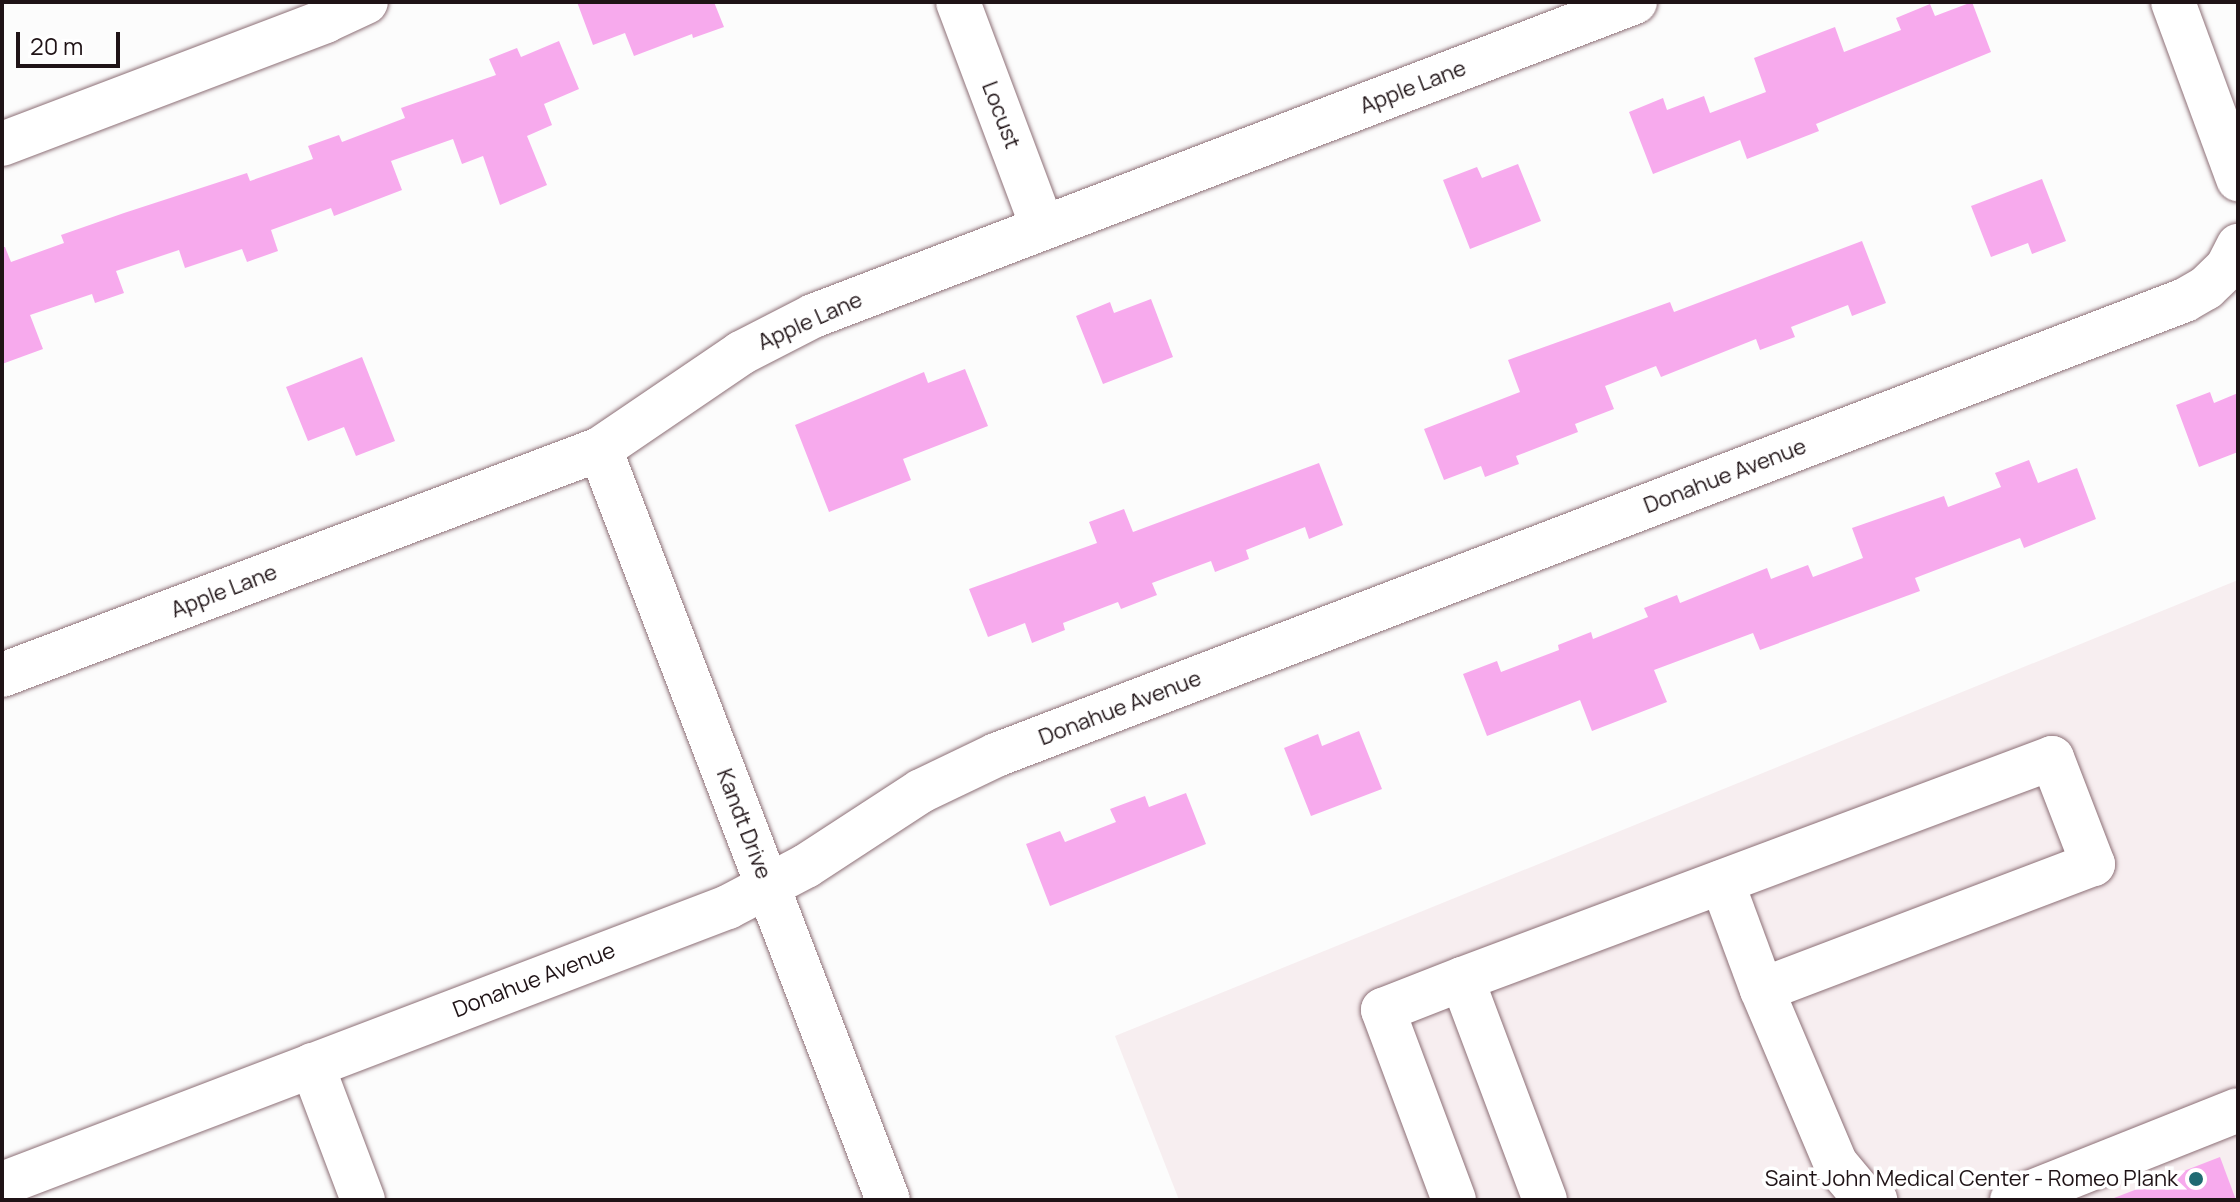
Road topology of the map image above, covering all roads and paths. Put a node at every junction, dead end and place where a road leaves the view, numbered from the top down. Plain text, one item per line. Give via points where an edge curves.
1 (366, 2) edge
2 (958, 2) edge
3 (1635, 2) edge
4 (2173, 2) edge
5 (2, 144) edge
6 (2238, 179) edge
7 (1043, 228) junction
8 (2238, 246) edge
9 (600, 449) junction
10 (2, 675) edge
11 (1722, 882) junction
12 (768, 888) junction
13 (1462, 979) junction
14 (1762, 990) junction
15 (312, 1065) junction
16 (2238, 1110) edge
17 (2, 1184) edge
18 (363, 1200) edge
19 (888, 1200) edge
20 (1454, 1200) edge
21 (1545, 1200) edge
22 (1875, 1200) edge
23 (2012, 1200) edge

1 - 5 street
2 - 7 street, Locust
3 - 7 street, Apple Lane
4 - 6 street
7 - 9 street, Apple Lane via 774,334
8 - 12 street, Donahue Avenue via 2227,268 2185,300 996,755 921,791
9 - 10 street, Apple Lane
9 - 12 street, Kandt Drive
11 - 13 street
11 - 14 street
11 - 14 street via 2052,758 2093,864
12 - 15 street, Donahue Avenue
12 - 19 street, Kandt Drive
13 - 20 street via 1383,1010
13 - 21 street
14 - 22 street via 1836,1164 1860,1193
15 - 17 street, Donahue Avenue
15 - 18 street
16 - 23 street

